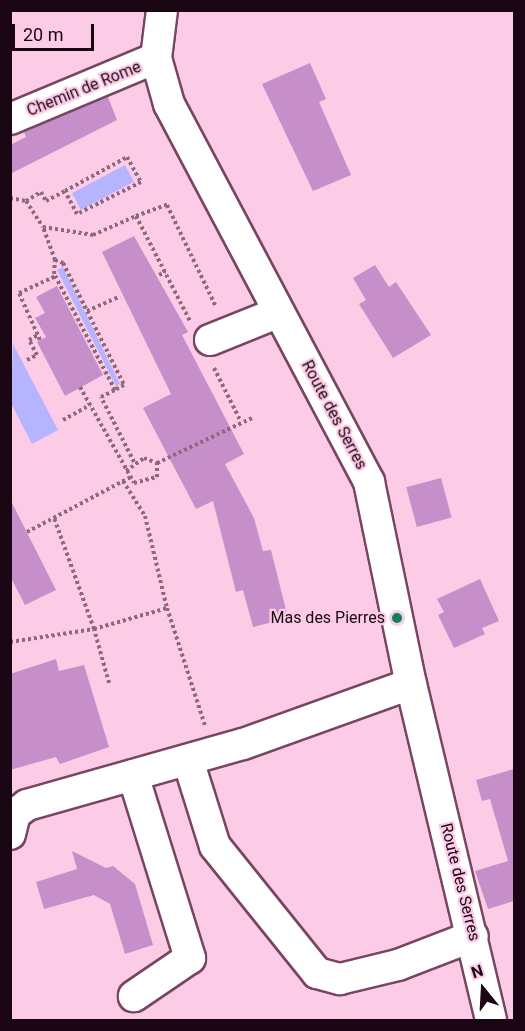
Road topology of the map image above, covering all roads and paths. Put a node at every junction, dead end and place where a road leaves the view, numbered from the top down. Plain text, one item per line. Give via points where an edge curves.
1 (162, 10) edge
2 (156, 58) junction
3 (10, 119) edge
4 (65, 190) junction
5 (10, 198) edge
6 (26, 201) junction
7 (136, 216) junction
8 (43, 227) junction
9 (55, 260) junction
10 (165, 272) junction
11 (159, 275) dead end
12 (56, 276) junction
13 (120, 296) dead end
14 (87, 311) junction
15 (277, 313) junction
16 (210, 339) junction
17 (27, 360) dead end
18 (80, 387) dead end
19 (115, 390) junction
20 (90, 405) junction
21 (252, 418) dead end
22 (63, 420) dead end
23 (241, 422) junction
24 (134, 462) junction
25 (157, 463) junction
26 (126, 471) junction
27 (131, 477) junction
28 (123, 481) junction
29 (54, 518) junction
30 (27, 532) dead end
31 (167, 608) junction
32 (94, 629) junction
33 (10, 642) edge
34 (110, 683) dead end
35 (411, 684) junction
36 (203, 749) junction
37 (133, 775) junction
38 (10, 834) edge
39 (473, 936) junction
40 (134, 996) dead end
41 (492, 1020) edge

1 - 2 street, Route des Serres
2 - 3 street, Chemin de Rome
2 - 15 street, Route des Serres via 169,104
4 - 4 path via 127,157 141,182 77,214
4 - 6 path via 46,201 41,192
5 - 6 path
6 - 8 path
7 - 8 path via 93,235
7 - 10 path
7 - 16 path via 167,205
8 - 9 path
9 - 12 path
9 - 14 path via 63,264
10 - 11 path
10 - 16 path
12 - 17 path via 19,293 39,338 29,340 38,355
12 - 19 path
13 - 14 path
14 - 19 path via 124,385
15 - 16 street
15 - 35 street, Route des Serres via 369,482
16 - 23 path
18 - 20 path
19 - 24 path via 101,397
20 - 22 path
20 - 26 path
21 - 23 path
23 - 25 path
24 - 25 path via 144,458
24 - 26 path
25 - 27 path via 157,477 134,483
26 - 27 path
27 - 28 path
28 - 29 path
28 - 31 path via 145,516
29 - 30 path
29 - 32 path
31 - 32 path
31 - 36 path
32 - 33 path
32 - 34 path
35 - 36 street
35 - 39 street, Route des Serres
36 - 37 street
36 - 39 street via 215,846 317,973 340,979 398,965
37 - 38 street via 27,805 15,814
37 - 40 street via 190,958
39 - 41 street, Route des Serres

